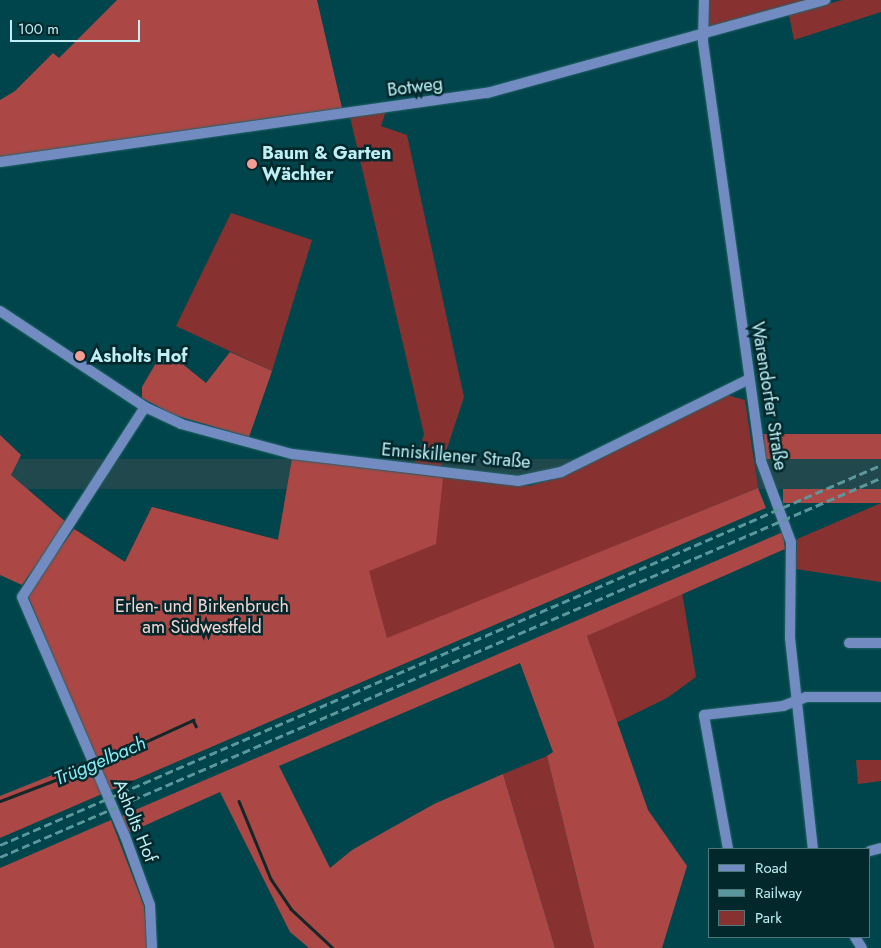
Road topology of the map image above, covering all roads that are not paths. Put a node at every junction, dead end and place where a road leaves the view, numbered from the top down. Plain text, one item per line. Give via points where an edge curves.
1 (704, 0) edge
2 (825, 0) edge
3 (702, 35) junction
4 (0, 162) edge
5 (0, 312) edge
6 (749, 379) junction
7 (145, 407) junction
8 (848, 643) dead end
9 (881, 643) edge
10 (881, 698) edge
11 (795, 701) junction
12 (728, 848) edge
13 (813, 848) edge
14 (152, 948) edge

1 - 3 street, Warendorfer Straße
2 - 3 street, Botweg
3 - 4 street, Botweg via 487,93
3 - 6 street, Warendorfer Straße
5 - 7 street, Enniskillener Straße
6 - 7 street, Enniskillener Straße via 561,472 530,481 292,454 195,428
6 - 11 street, Warendorfer Straße via 765,478 791,542
7 - 14 street, Asholts Hof via 71,526 22,596 150,905
8 - 9 street
10 - 11 street
11 - 12 street via 704,715
11 - 13 street, Warendorfer Straße

